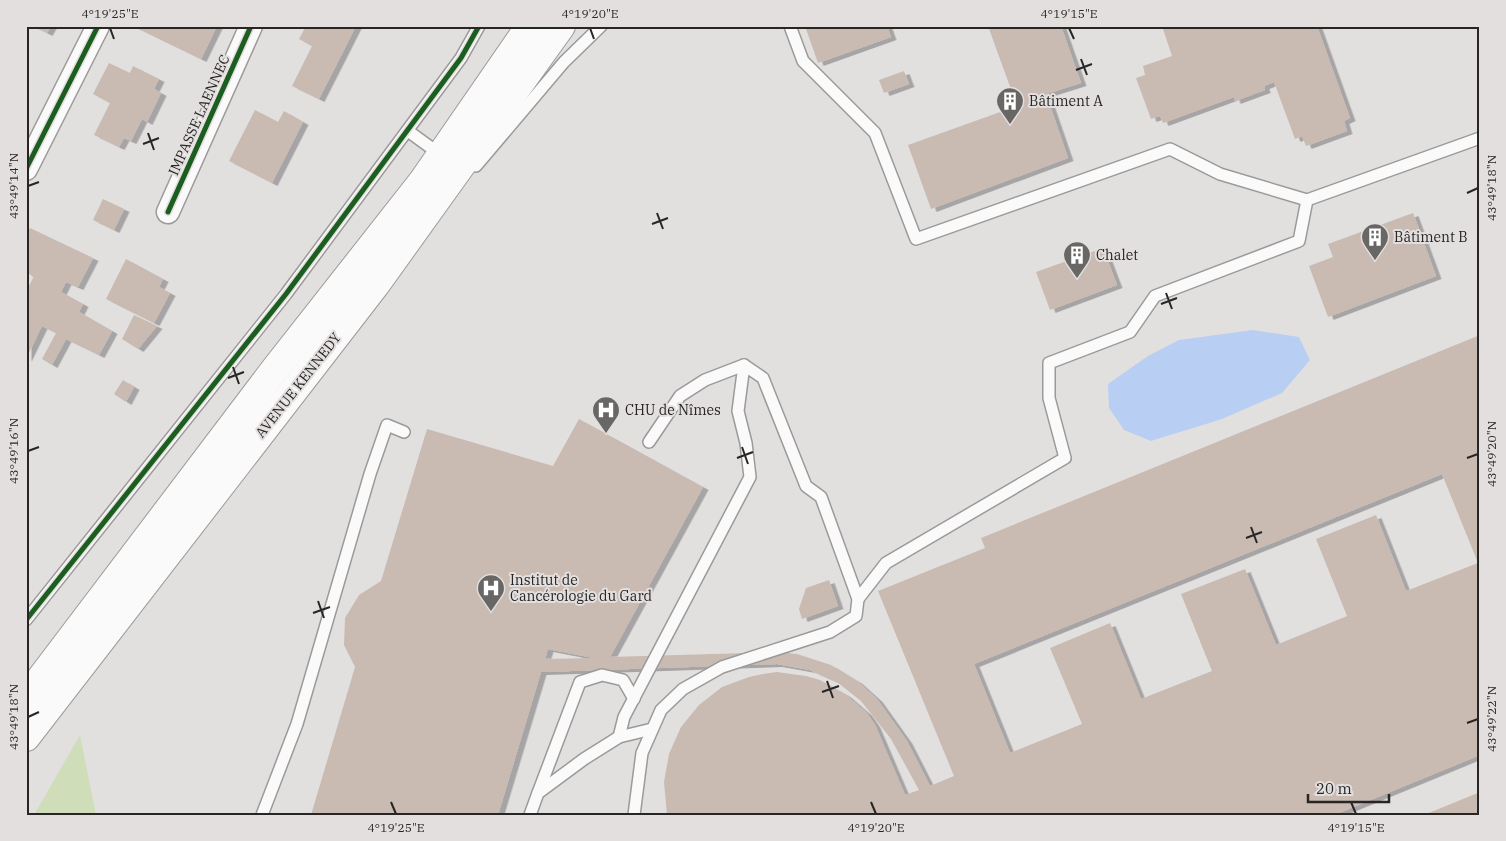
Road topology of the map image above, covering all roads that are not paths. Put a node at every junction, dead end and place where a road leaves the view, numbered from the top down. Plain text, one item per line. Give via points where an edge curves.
1 (98, 26) edge
2 (251, 26) edge
3 (479, 26) edge
4 (530, 26) edge
5 (561, 26) edge
6 (568, 26) edge
7 (601, 26) edge
8 (790, 26) edge
9 (540, 52) junction
10 (408, 131) junction
11 (1480, 138) edge
12 (441, 155) junction
13 (26, 169) edge
14 (1306, 200) junction
15 (168, 212) dead end
16 (376, 284) junction
17 (744, 365) junction
18 (404, 432) dead end
19 (650, 442) dead end
20 (858, 599) junction
21 (26, 620) edge
22 (26, 698) edge
23 (634, 699) junction
24 (652, 729) junction
25 (26, 737) edge
26 (619, 737) junction
27 (538, 793) junction
28 (262, 815) edge
29 (530, 815) edge
30 (634, 815) edge

1 - 13 street
2 - 15 street, IMPASSE LAENNEC
3 - 10 lane via 461,58
4 - 12 main road, AVENUE KENNEDY
5 - 9 main road, AVENUE KENNEDY
6 - 9 street
7 - 16 lane via 564,62
8 - 14 lane via 803,61 875,133 916,239 1170,149 1220,174
9 - 16 main road, AVENUE KENNEDY
10 - 12 lane
10 - 21 lane via 286,294
11 - 14 lane
12 - 22 main road, AVENUE KENNEDY
14 - 20 lane via 1298,241 1154,296 1130,332 1049,362 1049,398 1065,458 886,563
16 - 25 main road, AVENUE KENNEDY
17 - 19 lane via 705,380 680,396
17 - 20 lane via 763,378 806,486 821,497
17 - 23 lane via 738,411 750,477
18 - 28 lane via 387,425 297,724
20 - 24 lane via 856,616 830,632 722,667 683,689 661,710
23 - 26 lane via 624,717
23 - 27 lane via 623,680 602,675 580,682
24 - 26 lane
24 - 30 lane via 642,753
26 - 27 lane
27 - 29 lane

